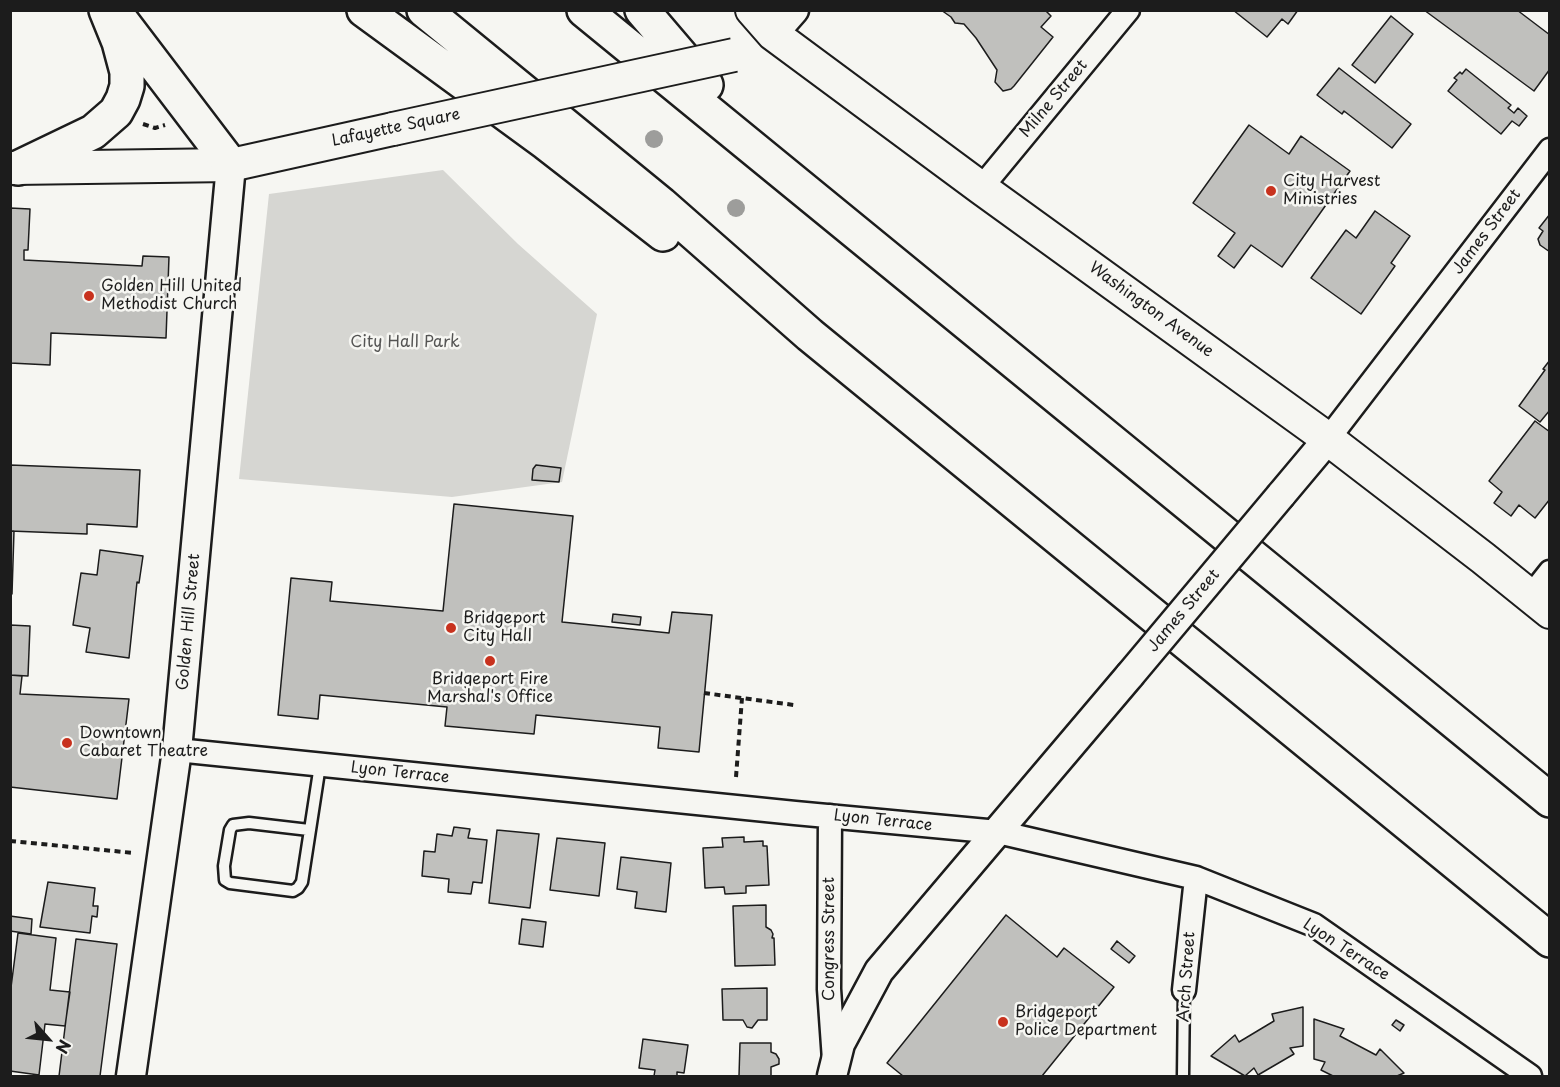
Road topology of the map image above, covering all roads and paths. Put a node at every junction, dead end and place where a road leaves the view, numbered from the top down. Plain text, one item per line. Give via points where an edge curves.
1 (106, 10) edge
2 (114, 10) edge
3 (364, 10) edge
4 (424, 10) edge
5 (584, 10) edge
6 (642, 10) edge
7 (752, 10) edge
8 (794, 10) edge
9 (1128, 10) edge
10 (773, 34) junction
11 (166, 125) dead end
12 (161, 136) dead end
13 (1550, 150) edge
14 (231, 165) junction
15 (14, 168) edge
16 (779, 171) junction
17 (981, 188) junction
18 (810, 335) junction
19 (1328, 439) junction
20 (1550, 572) edge
21 (1540, 604) edge
22 (704, 693) dead end
23 (742, 698) junction
24 (794, 705) dead end
25 (177, 750) junction
26 (320, 765) junction
27 (736, 777) dead end
28 (1550, 800) edge
29 (830, 816) junction
30 (309, 830) junction
31 (998, 832) junction
32 (10, 841) edge
33 (162, 855) junction
34 (1196, 878) junction
35 (1550, 940) edge
36 (1184, 990) joint
37 (833, 1069) edge
38 (131, 1077) edge
39 (1183, 1077) edge
40 (1530, 1077) edge

1 - 15 highway via 127,72 125,92 116,112 93,132
2 - 14 highway
3 - 18 highway via 718,275
4 - 18 highway via 661,204
5 - 16 highway
6 - 16 highway
7 - 10 main road, Washington Avenue
8 - 10 street
9 - 17 street, Milne Street
10 - 14 main road, Lafayette Square, bridge via 734,55
10 - 17 main road, Washington Avenue
11 - 12 path via 155,128
13 - 19 street, James Street
14 - 15 main road, Lafayette Square
14 - 25 street, Golden Hill Street
16 - 28 highway
17 - 19 main road, Washington Avenue
18 - 35 highway
19 - 21 main road, Washington Avenue
19 - 31 street, James Street, bridge
20 - 21 street
22 - 23 path
23 - 24 path
23 - 27 path
25 - 26 street, Lyon Terrace
25 - 33 street, Golden Hill Street
26 - 29 street, Lyon Terrace
26 - 30 lane
29 - 31 street, Lyon Terrace
29 - 37 street, Congress Street via 829,989
30 - 30 lane via 302,882 293,891 225,880 224,866 233,825
31 - 34 street, Lyon Terrace
31 - 37 street, James Street via 879,971 850,1022
32 - 33 path
33 - 38 street, Golden Hill Street
34 - 36 street, Arch Street
34 - 40 street, Lyon Terrace via 1314,925
36 - 39 lane, Arch Street

